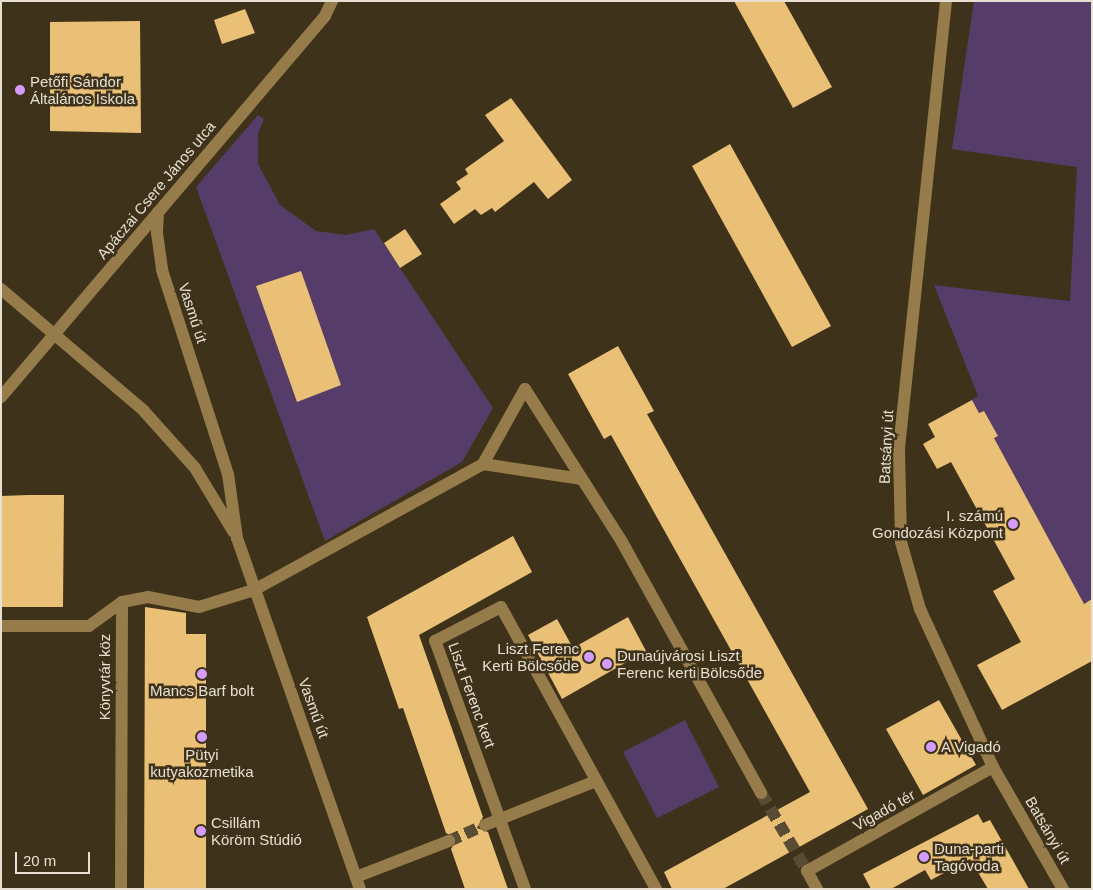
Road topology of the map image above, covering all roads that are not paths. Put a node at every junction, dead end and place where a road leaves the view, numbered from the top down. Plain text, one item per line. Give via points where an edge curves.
1 (332, 1) edge
2 (946, 1) edge
3 (158, 212) junction
4 (1, 289) edge
5 (56, 335) junction
6 (1, 397) edge
7 (484, 464) junction
8 (582, 479) junction
9 (237, 538) junction
10 (254, 590) junction
11 (122, 602) junction
12 (1, 626) edge
13 (993, 767) junction
14 (596, 781) junction
15 (760, 793) tunnel mouth
16 (500, 818) junction
17 (486, 824) tunnel mouth
18 (449, 841) tunnel mouth
19 (358, 883) edge
20 (121, 889) edge
21 (525, 889) edge
22 (656, 889) edge
23 (817, 889) edge
24 (1063, 889) edge

1 - 3 street, Apáczai Csere János utca via 325,16
2 - 13 street, Batsányi út via 900,451 901,542 920,610
3 - 5 street, Apáczai Csere János utca
3 - 9 street, Vasmű út via 162,270 228,474
4 - 5 street, Vasmű út
5 - 6 street, Apáczai Csere János utca
5 - 9 street, Vasmű út via 143,410 195,468
7 - 8 street
7 - 8 street via 525,389
7 - 10 street
8 - 15 street via 622,542
9 - 10 street, Vasmű út
10 - 11 street via 199,606 148,597
10 - 19 street, Vasmű út
11 - 12 street via 90,626
11 - 20 street, Könyvtár köz
13 - 23 street, Vigadó tér via 807,871
13 - 24 street, Batsányi út
14 - 16 street
14 - 16 street, Liszt Ferenc kert via 501,607 435,641
14 - 22 street, Liszt Ferenc kert
16 - 17 street
16 - 21 street, Liszt Ferenc kert
18 - 19 street

